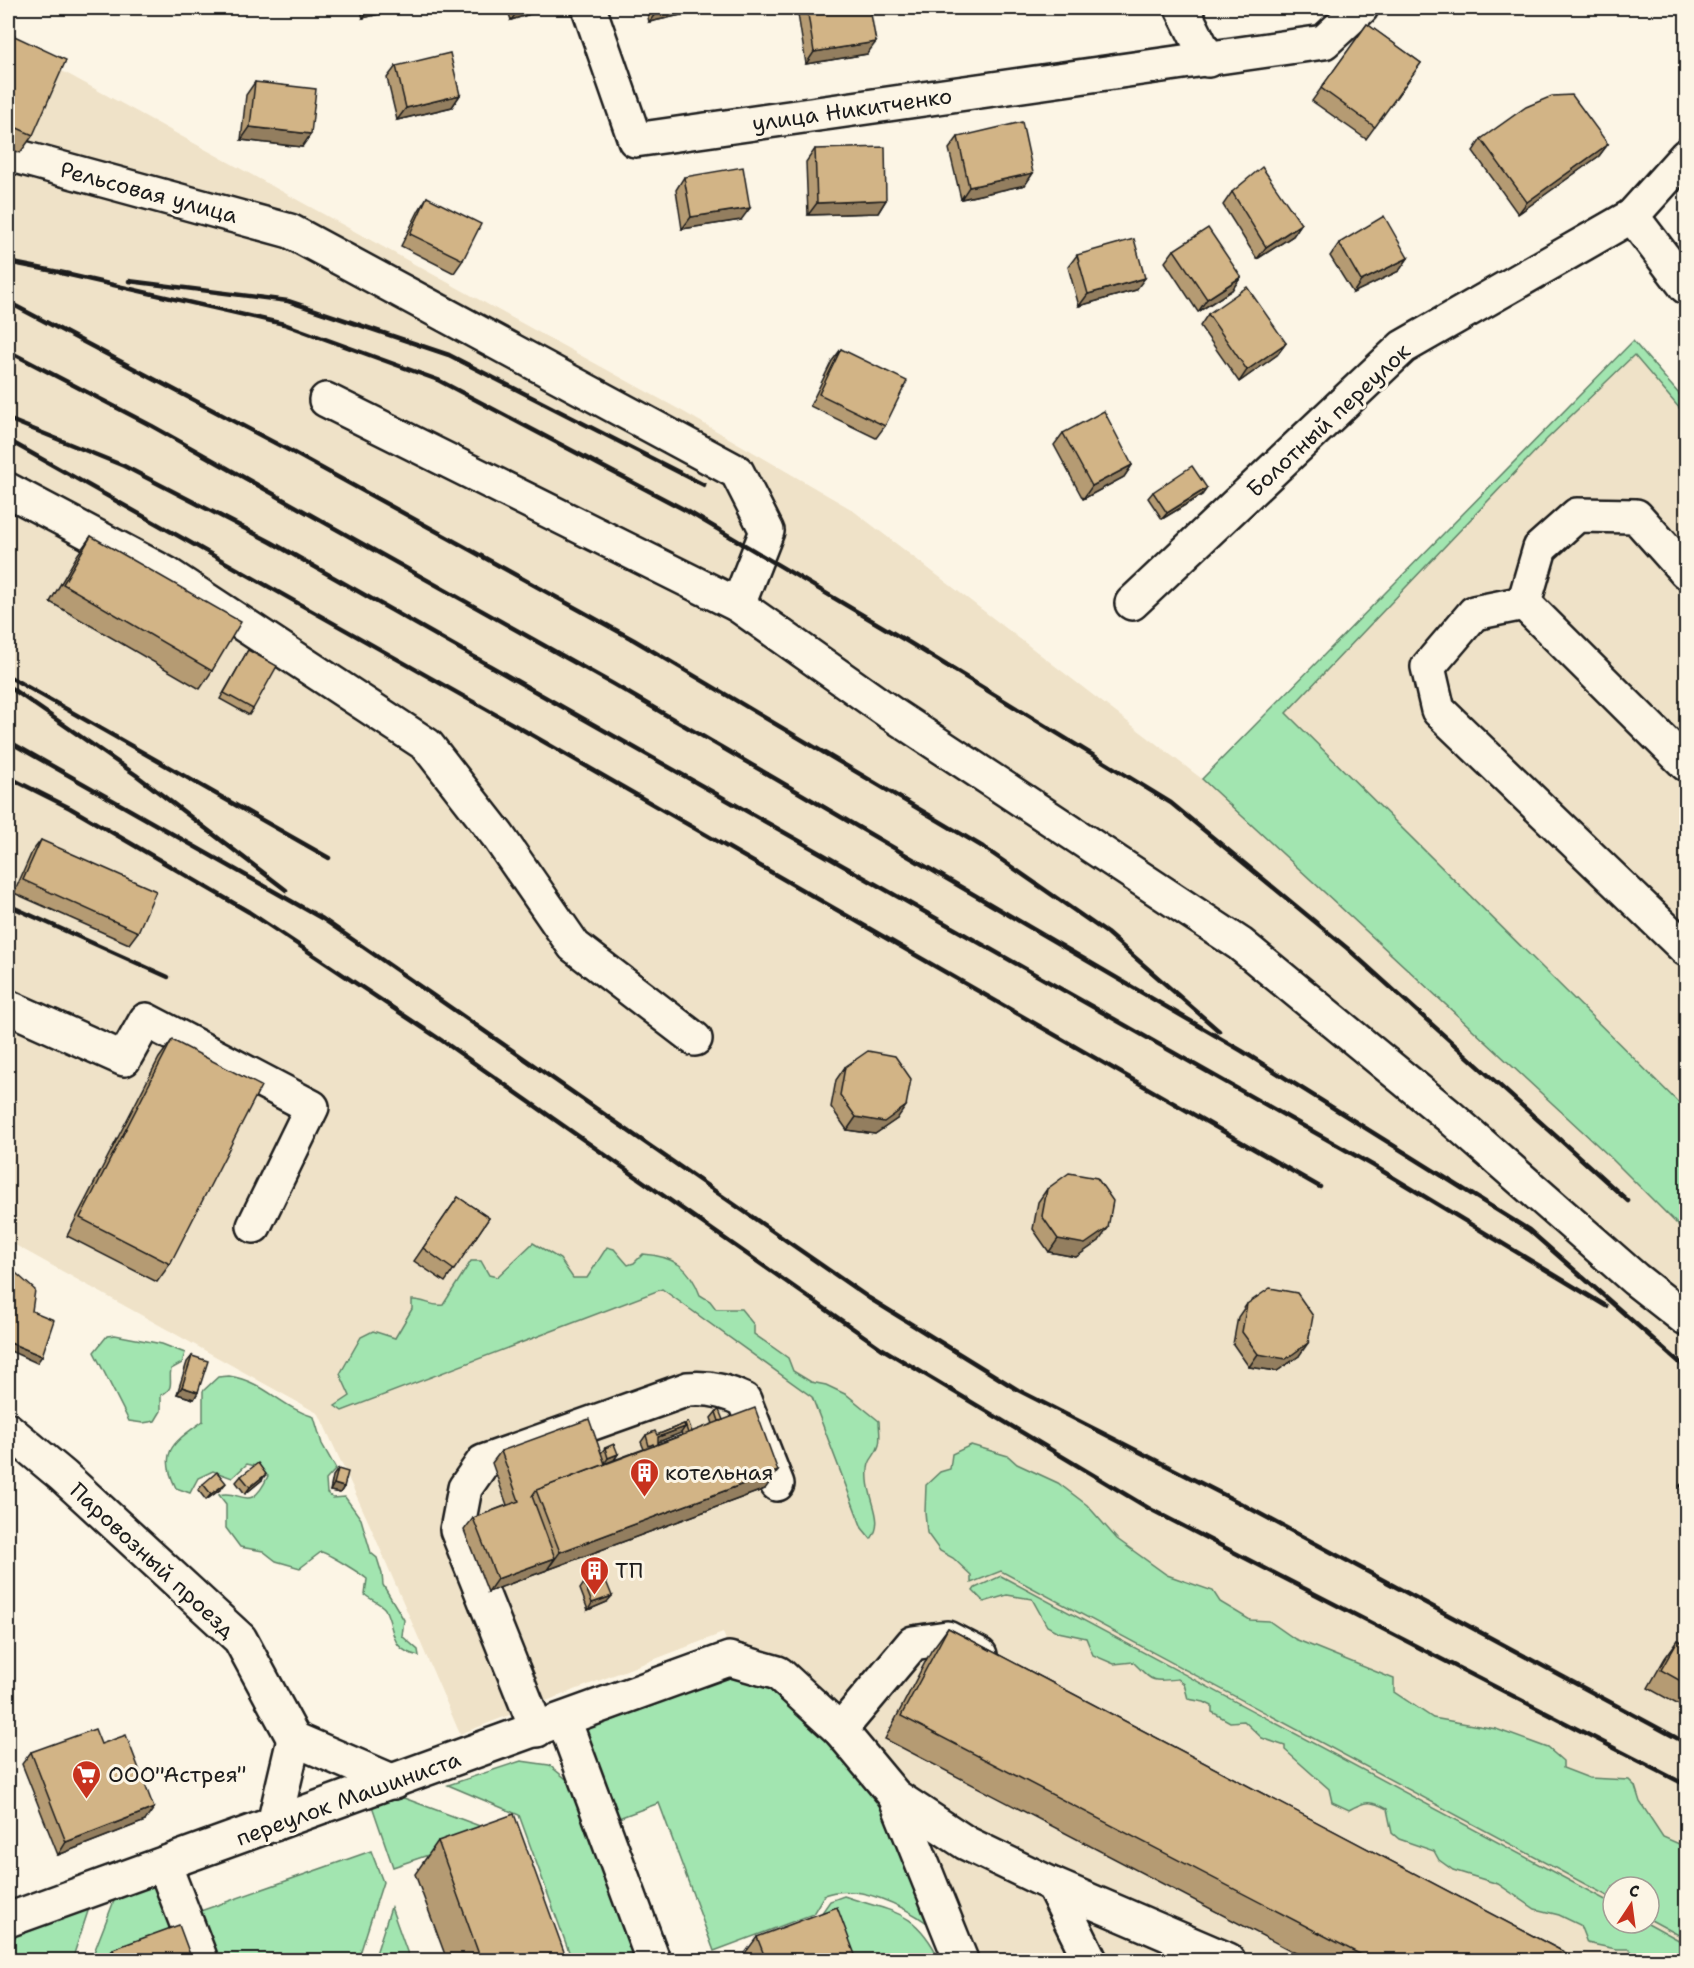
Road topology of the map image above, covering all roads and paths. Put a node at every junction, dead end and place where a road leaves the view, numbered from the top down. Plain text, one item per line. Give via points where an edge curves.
1 (589, 8) edge
2 (1182, 8) edge
3 (1361, 8) edge
4 (1208, 60) junction
5 (8, 154) edge
6 (1686, 156) edge
7 (1632, 216) junction
8 (1686, 287) edge
9 (326, 400) dead end
10 (8, 490) edge
11 (1686, 572) edge
12 (1132, 603) dead end
13 (1524, 603) junction
14 (738, 605) junction
15 (1686, 764) edge
16 (1686, 949) edge
17 (8, 1007) edge
18 (694, 1039) dead end
19 (254, 1226) dead end
20 (1686, 1318) edge
21 (8, 1430) edge
22 (777, 1484) edge
23 (1011, 1671) edge
24 (551, 1725) junction
25 (840, 1730) junction
26 (294, 1739) junction
27 (394, 1782) junction
28 (895, 1796) junction
29 (274, 1824) junction
30 (164, 1863) junction
31 (1053, 1886) junction
32 (8, 1920) edge
33 (201, 1960) edge
34 (652, 1960) edge
35 (961, 1960) edge
36 (1090, 1960) edge
37 (1227, 1960) edge

1 - 4 street, улица Никитченко via 635,140
2 - 4 street
3 - 4 street via 1324,42
5 - 14 street, Рельсовая улица via 290,231 737,472 767,531
6 - 7 street, Болотный переулок
7 - 8 street
7 - 12 street, Болотный переулок via 1403,347
9 - 14 street
10 - 18 street via 167,574 427,745 498,836 574,946
11 - 13 street via 1636,516 1577,515 1540,548
13 - 15 street
13 - 16 street via 1474,614 1428,667 1438,710
14 - 20 street via 892,714 1240,944
17 - 19 street via 124,1059 146,1020 312,1107
21 - 26 street, Паровозный проезд via 240,1639
22 - 24 street via 744,1400 728,1392 701,1387 483,1462 465,1488 458,1530
23 - 25 street via 947,1638 913,1643
24 - 25 street, переулок Машиниста via 729,1659 778,1673
24 - 27 street, переулок Машиниста
24 - 34 street
25 - 28 street, переулок Машиниста
26 - 27 street
26 - 29 street
27 - 29 street, переулок Машиниста
28 - 31 street via 966,1844
28 - 35 street
29 - 30 street, переулок Машиниста
30 - 32 street, переулок Машиниста
30 - 33 street
31 - 36 street
31 - 37 street

